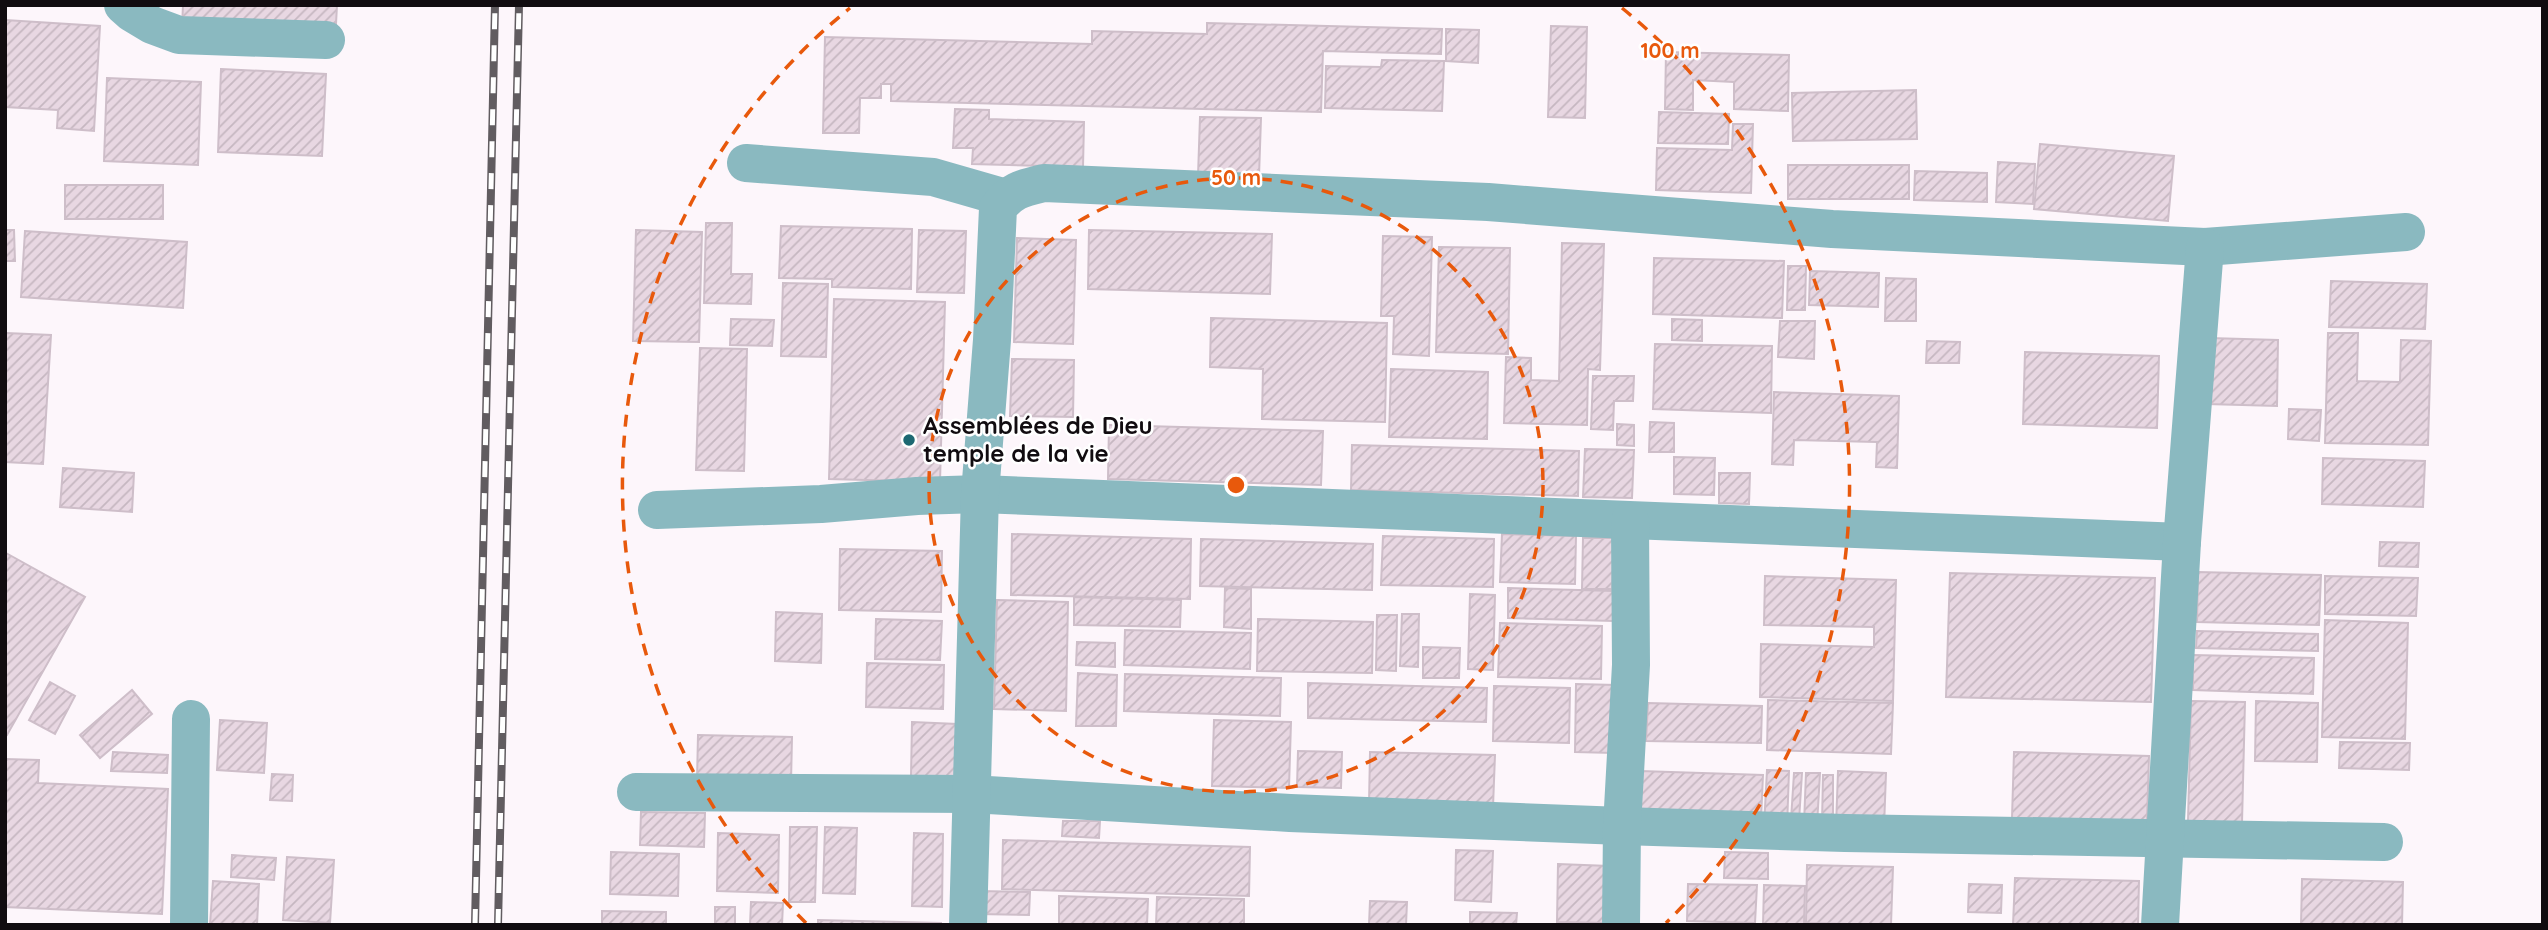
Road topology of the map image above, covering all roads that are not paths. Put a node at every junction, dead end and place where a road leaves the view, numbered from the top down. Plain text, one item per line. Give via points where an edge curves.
1 (124, 5) edge
2 (326, 40) dead end
3 (746, 163) dead end
4 (1006, 198) junction
5 (2406, 232) dead end
6 (2205, 247) junction
7 (980, 494) junction
8 (657, 510) dead end
9 (1630, 522) junction
10 (2182, 542) junction
11 (191, 719) dead end
12 (636, 792) dead end
13 (971, 794) junction
14 (1622, 825) junction
15 (2165, 838) junction
16 (2384, 842) dead end
17 (189, 925) edge
18 (968, 925) edge
19 (1621, 925) edge
20 (2160, 925) edge

1 - 2 street via 178,36
3 - 4 street via 933,177
4 - 6 street via 1017,189 1044,183 1488,202 1832,229
4 - 7 street via 998,208
5 - 6 street
6 - 10 street
7 - 8 street
7 - 9 street
7 - 13 street
9 - 10 street
9 - 14 street via 1632,665
10 - 15 street
11 - 17 street
12 - 13 street
13 - 14 street via 1290,813
13 - 18 street
14 - 15 street
14 - 19 street
15 - 16 street
15 - 20 street

